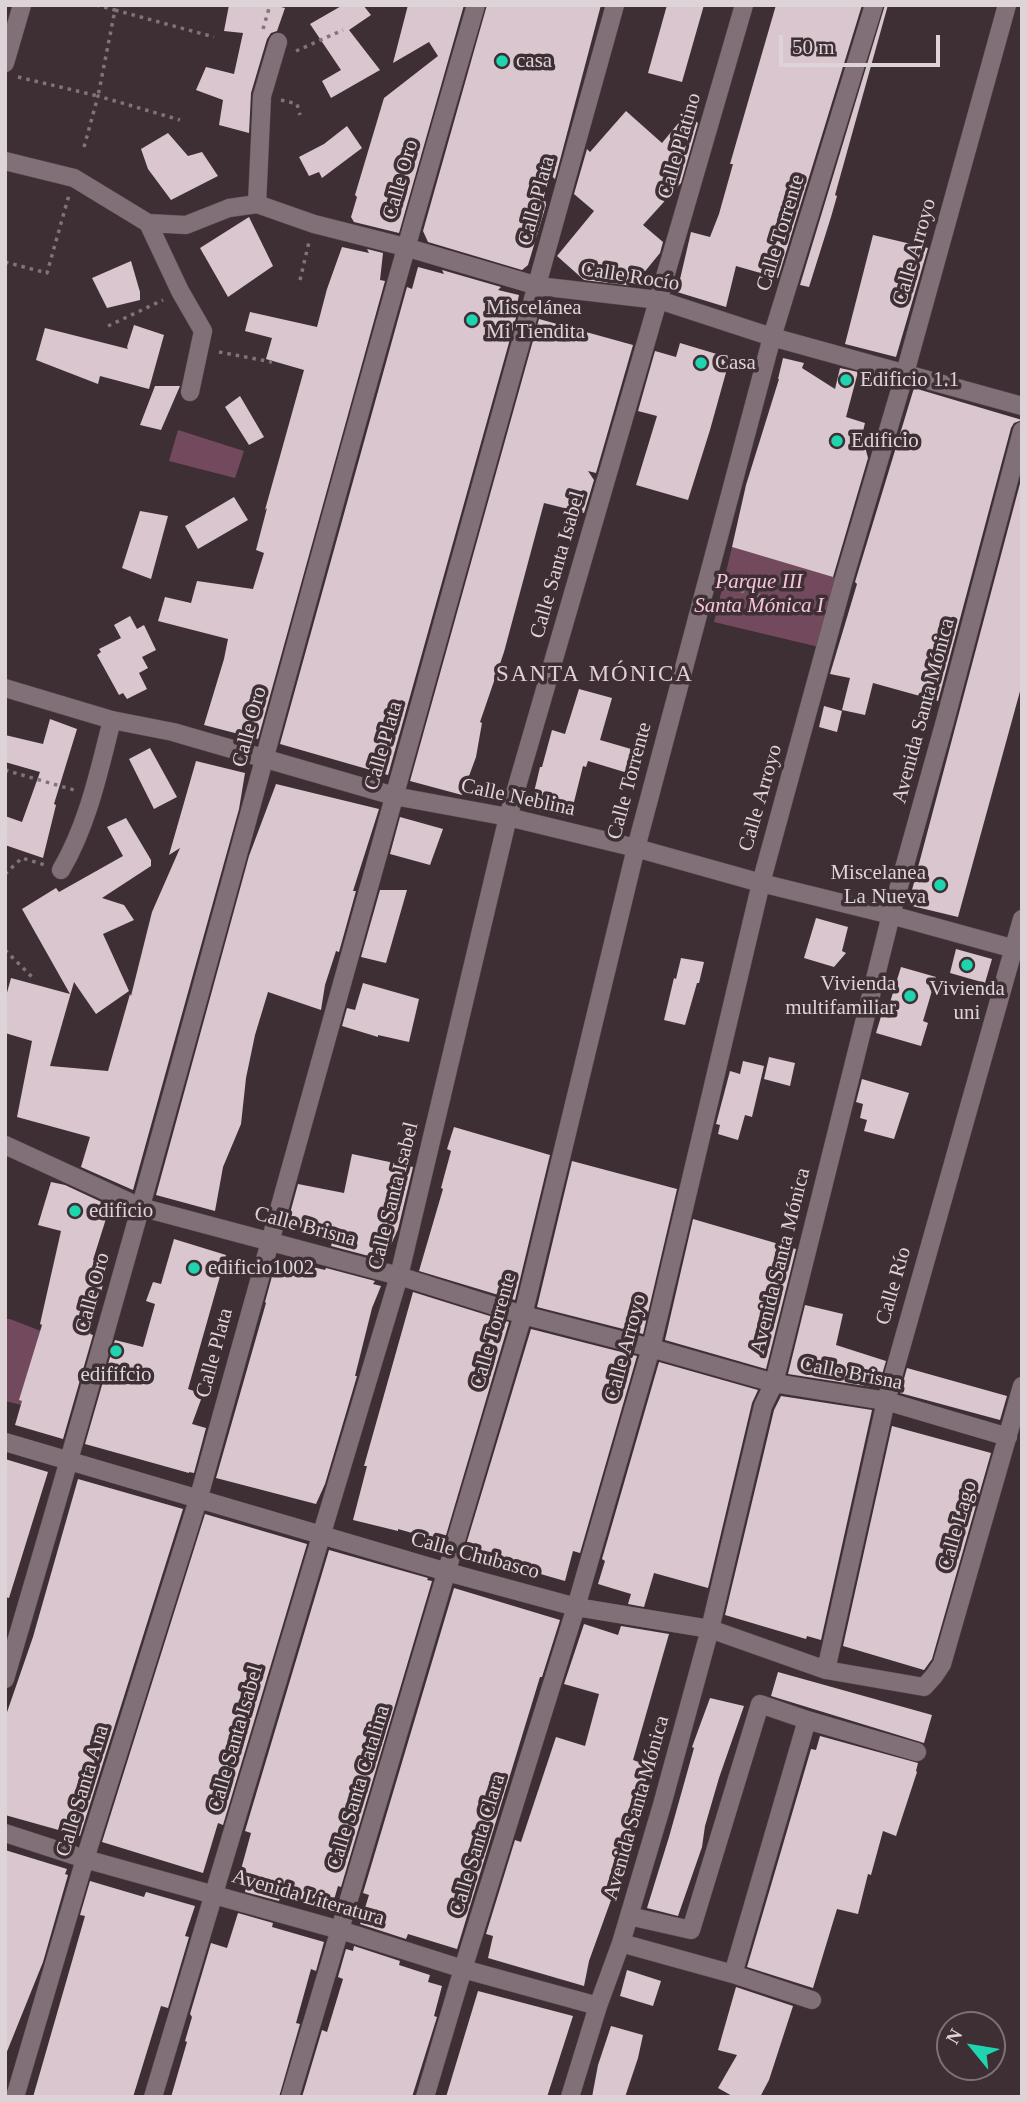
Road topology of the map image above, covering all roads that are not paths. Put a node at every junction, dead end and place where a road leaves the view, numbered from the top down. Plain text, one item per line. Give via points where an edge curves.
1 (22, 5) edge
2 (476, 5) edge
3 (615, 5) edge
4 (744, 5) edge
5 (874, 5) edge
6 (1007, 5) edge
7 (278, 42) dead end
8 (5, 63) edge
9 (5, 161) edge
10 (257, 204) junction
11 (148, 223) junction
12 (405, 247) junction
13 (538, 286) junction
14 (659, 300) junction
15 (772, 337) junction
16 (905, 373) junction
17 (190, 392) dead end
18 (1022, 406) edge
19 (1022, 431) edge
20 (5, 688) edge
21 (112, 720) junction
22 (265, 759) junction
23 (394, 796) junction
24 (508, 817) junction
25 (636, 848) junction
26 (61, 870) road end
27 (761, 883) junction
28 (891, 915) junction
29 (1022, 919) edge
30 (1018, 950) edge
31 (5, 1145) edge
32 (140, 1208) junction
33 (270, 1241) junction
34 (398, 1276) junction
35 (523, 1315) junction
36 (651, 1348) junction
37 (774, 1382) junction
38 (1022, 1386) edge
39 (886, 1401) junction
40 (1008, 1437) junction
41 (5, 1442) edge
42 (70, 1461) junction
43 (198, 1500) junction
44 (320, 1535) junction
45 (447, 1572) junction
46 (576, 1607) junction
47 (710, 1629) junction
48 (826, 1670) junction
49 (934, 1676) joint
50 (5, 1679) edge
51 (807, 1720) junction
52 (917, 1752) dead end
53 (5, 1833) edge
54 (85, 1859) junction
55 (215, 1894) junction
56 (629, 1916) junction
57 (340, 1930) junction
58 (621, 1943) junction
59 (463, 1969) junction
60 (733, 1974) junction
61 (812, 2000) dead end
62 (598, 2006) junction
63 (15, 2097) edge
64 (153, 2097) edge
65 (290, 2097) edge
66 (425, 2097) edge
67 (570, 2097) edge

1 - 8 street
2 - 12 street, Calle Oro
3 - 13 street, Calle Plata
4 - 14 street, Calle Platino
5 - 15 street, Calle Torrente
6 - 16 street, Calle Arroyo
7 - 10 street via 262,96
9 - 11 street via 74,178
10 - 11 street, Calle Rocío via 229,208 186,225
10 - 12 street, Calle Rocío
11 - 17 street via 203,331
12 - 13 street, Calle Rocío
12 - 22 street, Calle Oro
13 - 14 street, Calle Rocío
13 - 23 street, Calle Plata
14 - 15 street, Calle Rocío
14 - 24 street, Calle Santa Isabel
15 - 16 street, Calle Rocío
15 - 25 street, Calle Torrente
16 - 18 street, Calle Rocío
16 - 27 street, Calle Arroyo
19 - 28 street, Avenida Santa Mónica
20 - 21 street, Calle Neblina
21 - 22 street, Calle Neblina
21 - 26 street via 76,844
22 - 23 street, Calle Neblina
22 - 32 street, Calle Oro
23 - 24 street, Calle Neblina
23 - 33 street, Calle Plata
24 - 25 street, Calle Neblina
24 - 34 street, Calle Santa Isabel
25 - 27 street, Calle Neblina
25 - 35 street, Calle Torrente
27 - 28 street, Calle Neblina
27 - 36 street, Calle Arroyo
28 - 30 street, Calle Neblina
28 - 37 street, Avenida Santa Mónica
29 - 30 street, Calle Río
30 - 39 street, Calle Río
31 - 32 street, Calle Brisna
32 - 33 street, Calle Brisna
32 - 42 street, Calle Oro
33 - 34 street, Calle Brisna
33 - 43 street, Calle Plata
34 - 35 street, Calle Brisna
34 - 44 street, Calle Santa Isabel
35 - 36 street, Calle Brisna
35 - 45 street, Calle Torrente
36 - 37 street, Calle Brisna
36 - 46 street, Calle Arroyo
37 - 39 street, Calle Brisna
37 - 47 street, Avenida Santa Mónica via 763,1406
38 - 40 street, Calle Lago
39 - 40 street, Calle Brisna
39 - 48 street, Calle Río
40 - 49 street, Calle Lago via 942,1664
41 - 42 street, Calle Chubasco
42 - 43 street, Calle Chubasco
42 - 50 street, Calle Oro
43 - 44 street, Calle Chubasco
43 - 54 street, Calle Santa Ana
44 - 45 street, Calle Chubasco
44 - 55 street, Calle Santa Isabel
45 - 46 street, Calle Chubasco
45 - 57 street, Calle Santa Catalina
46 - 47 street, Calle Chubasco
46 - 59 street, Calle Santa Clara
47 - 48 street, Calle Chubasco
47 - 56 street, Avenida Santa Mónica
48 - 49 street, Calle Chubasco via 924,1687
51 - 52 street
51 - 56 street via 760,1704 691,1930
51 - 60 street
53 - 54 street, Avenida Literatura
54 - 55 street, Avenida Literatura
54 - 63 street, Calle Santa Ana
55 - 57 street, Avenida Literatura
55 - 64 street, Calle Santa Isabel
56 - 58 street, Avenida Santa Mónica
57 - 59 street, Avenida Literatura
57 - 65 street, Calle Santa Catalina
58 - 60 street
58 - 62 street, Avenida Santa Mónica
59 - 62 street, Avenida Literatura
59 - 66 street, Calle Santa Clara
60 - 61 street
62 - 67 street, Avenida Santa Mónica

